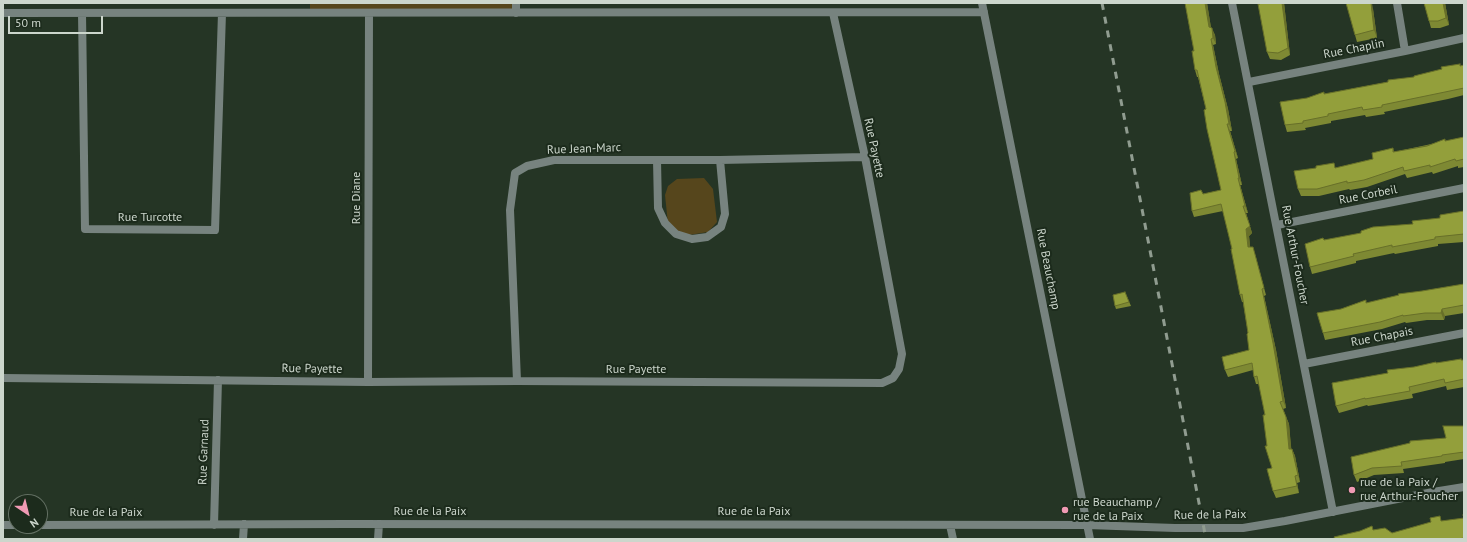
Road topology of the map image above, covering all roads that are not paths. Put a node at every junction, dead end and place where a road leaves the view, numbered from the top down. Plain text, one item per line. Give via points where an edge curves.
1 (516, 3) edge
2 (982, 3) edge
3 (1232, 3) edge
4 (1397, 3) edge
5 (984, 12) junction
6 (3, 13) edge
7 (82, 13) junction
8 (222, 13) junction
9 (833, 13) junction
10 (369, 14) junction
11 (516, 14) junction
12 (1464, 38) edge
13 (1405, 51) junction
14 (1249, 82) junction
15 (864, 157) junction
16 (657, 160) junction
17 (720, 160) junction
18 (1464, 188) edge
19 (1277, 225) junction
20 (1464, 333) edge
21 (1304, 364) junction
22 (3, 378) edge
23 (218, 380) junction
24 (517, 381) junction
25 (368, 382) junction
26 (1464, 488) edge
27 (1333, 512) junction
28 (244, 524) junction
29 (379, 524) junction
30 (48, 525) edge
31 (214, 525) junction
32 (950, 525) junction
33 (1087, 525) junction
34 (243, 539) edge
35 (378, 539) edge
36 (953, 539) edge
37 (1090, 539) edge

1 - 11 street
2 - 5 street, Rue Beauchamp
3 - 14 street, Rue Arthur-Foucher
4 - 13 street
5 - 9 street
5 - 33 street, Rue Beauchamp
6 - 7 street
7 - 8 street
7 - 8 street, Rue Turcotte via 85,230 215,230
8 - 10 street
9 - 11 street
9 - 15 street, Rue Payette
10 - 11 street
10 - 25 street, Rue Diane
12 - 13 street, Rue Chaplin
13 - 14 street, Rue Chaplin
14 - 19 street, Rue Arthur-Foucher
15 - 17 street, Rue Jean-Marc
15 - 24 street, Rue Payette via 902,354 899,369 893,378 882,383
16 - 17 street, Rue Jean-Marc
16 - 17 street via 658,208 665,223 676,234 692,239 707,237 721,227 725,214
16 - 24 street, Rue Jean-Marc via 554,160 527,166 515,173 510,210
18 - 19 street, Rue Corbeil
19 - 21 street, Rue Arthur-Foucher
20 - 21 street, Rue Chapais
21 - 27 street, Rue Arthur-Foucher
22 - 23 street, Rue Payette
23 - 25 street, Rue Payette
23 - 31 street, Rue Garnaud
24 - 25 street, Rue Payette
26 - 27 street, Rue de la Paix
27 - 33 street, Rue de la Paix via 1243,528
28 - 29 street, Rue de la Paix
28 - 31 street, Rue de la Paix
28 - 34 street
29 - 32 street, Rue de la Paix
29 - 35 street
30 - 31 street, Rue de la Paix
32 - 33 street, Rue de la Paix
32 - 36 street
33 - 37 street, Rue Beauchamp

